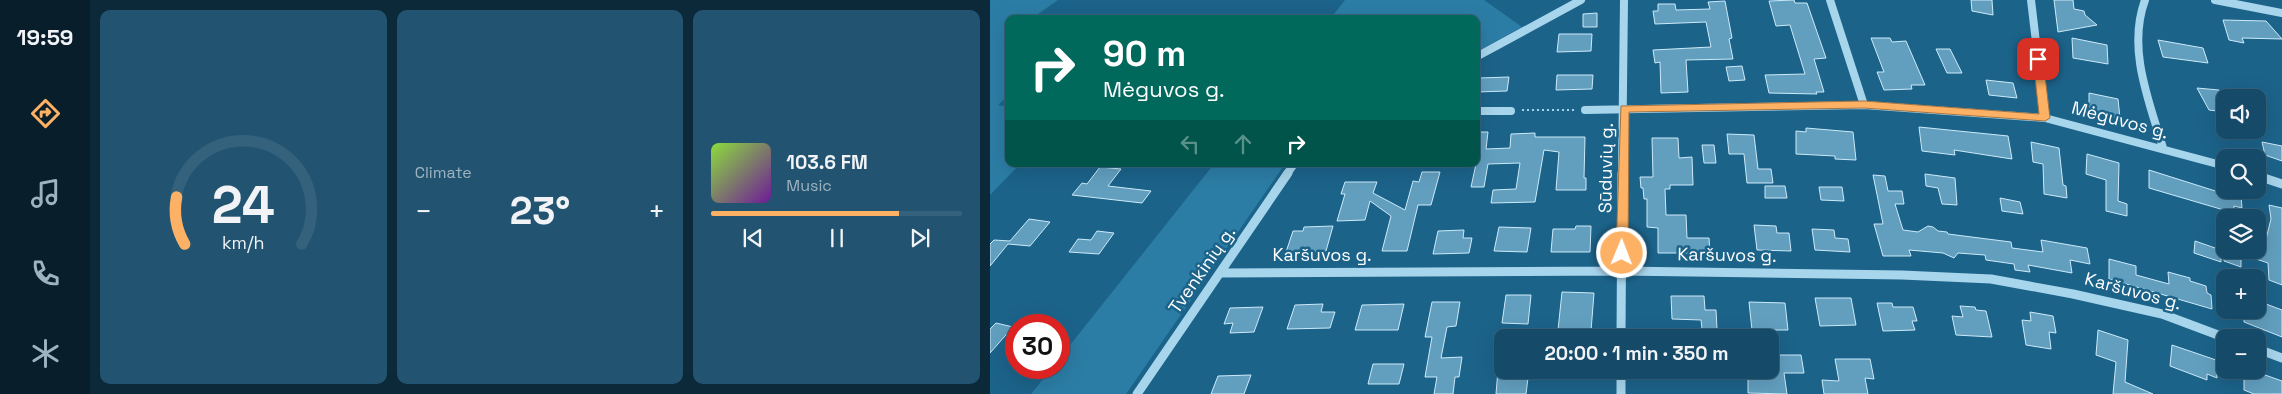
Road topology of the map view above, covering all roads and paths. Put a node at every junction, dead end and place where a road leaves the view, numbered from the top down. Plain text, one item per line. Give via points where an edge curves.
1 (1581, 0) edge
2 (1624, 0) edge
3 (1830, 0) edge
4 (2031, 0) edge
5 (2145, 0) edge
6 (2215, 0) edge
7 (2282, 13) edge
8 (1480, 55) edge
9 (1864, 105) junction
10 (1624, 109) junction
11 (1585, 110) joint
12 (1480, 111) edge
13 (1511, 111) joint
14 (2045, 118) junction
15 (2163, 148) junction
16 (2216, 163) edge
17 (1292, 167) edge
18 (2266, 179) edge
19 (2282, 184) edge
20 (1622, 271) junction
21 (1220, 274) junction
22 (1621, 329) edge
23 (2216, 334) edge
24 (2266, 352) edge
25 (2282, 358) edge
26 (1621, 379) edge
27 (1137, 394) edge
28 (1621, 394) edge

1 - 8 street
2 - 10 street, Sūduvių g.
3 - 9 street
4 - 14 street
5 - 15 street via 2140,11 2137,52
6 - 7 street
9 - 10 street, Mėguvos g.
9 - 14 street, Mėguvos g.
10 - 11 street, Mėguvos g.
10 - 20 street, Sūduvių g.
11 - 13 path
12 - 13 street
14 - 15 street, Mėguvos g.
15 - 16 street, Mėguvos g.
17 - 21 street, Tvenkinių g.
18 - 19 street
20 - 21 street, Karšuvos g.
20 - 22 street, Sūduvių g.
20 - 23 street, Karšuvos g. via 1990,279 2162,314
21 - 27 street, Tvenkinių g.
24 - 25 street
26 - 28 street

